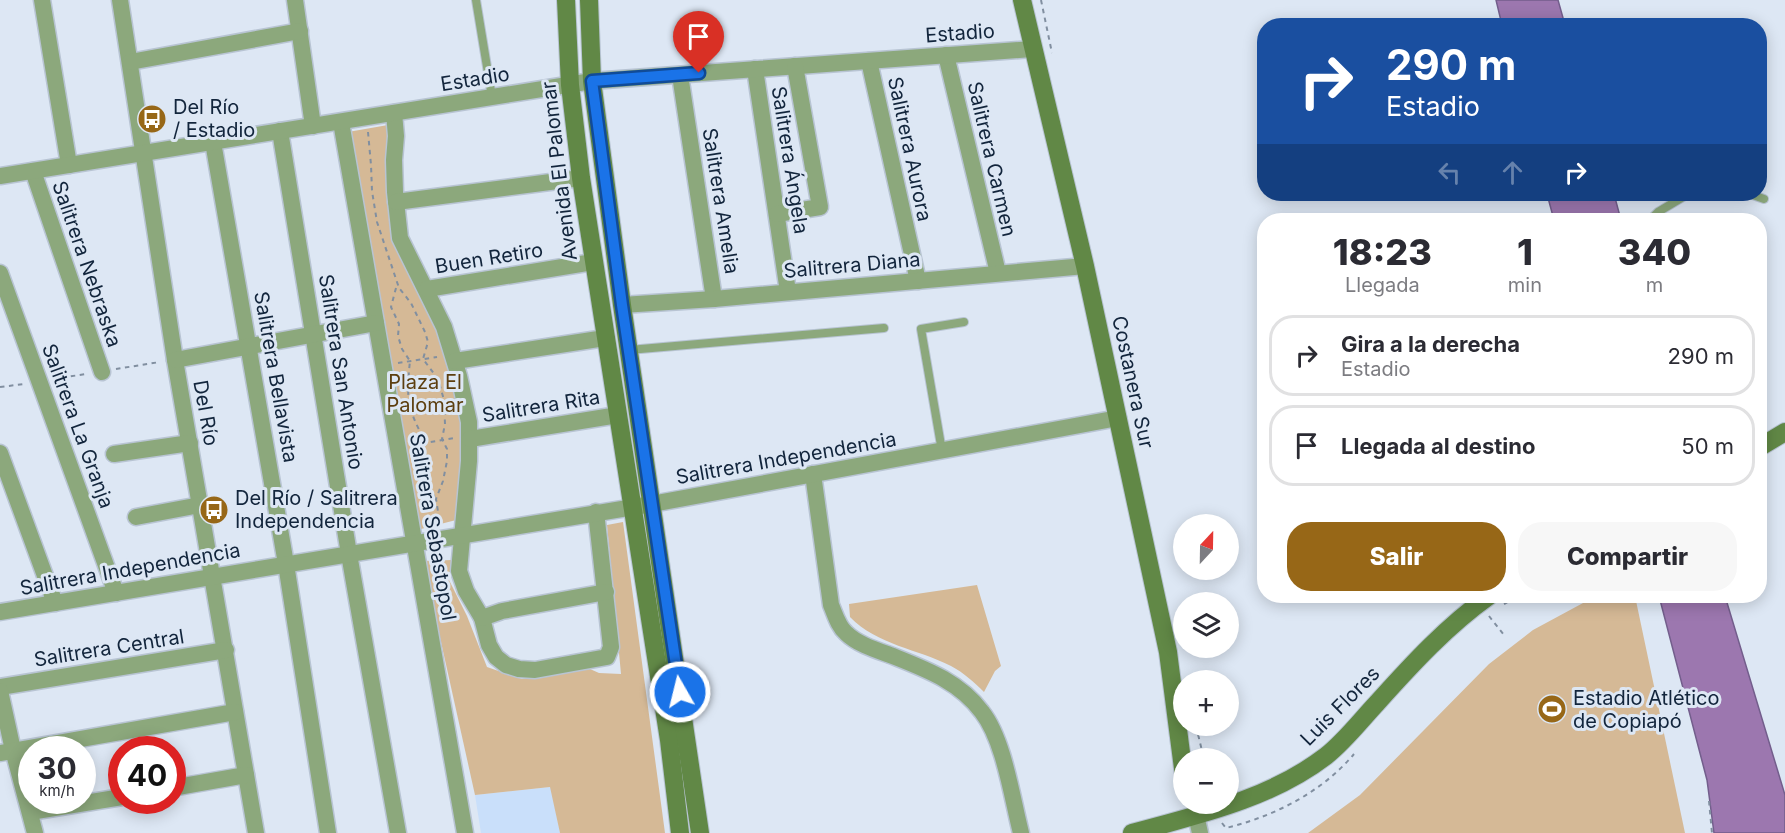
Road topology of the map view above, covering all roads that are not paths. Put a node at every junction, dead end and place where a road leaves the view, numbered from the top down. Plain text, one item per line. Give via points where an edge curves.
1 (42, 0) edge
2 (120, 0) edge
3 (295, 0) edge
4 (476, 0) edge
5 (566, 0) edge
6 (589, 0) edge
7 (1022, 0) edge
8 (300, 31) junction
9 (1032, 49) junction
10 (946, 55) junction
11 (869, 61) junction
12 (130, 62) junction
13 (795, 66) junction
14 (754, 69) junction
15 (680, 75) junction
16 (592, 81) junction
17 (570, 85) junction
18 (492, 97) junction
19 (394, 113) junction
20 (341, 122) junction
21 (313, 126) junction
22 (279, 131) junction
23 (213, 142) junction
24 (144, 153) junction
25 (69, 165) junction
26 (1, 171) edge
27 (33, 171) junction
28 (581, 178) junction
29 (1676, 201) edge
30 (396, 202) junction
31 (1657, 213) edge
32 (777, 214) junction
33 (593, 262) junction
34 (1085, 266) junction
35 (0, 273) edge
36 (998, 273) junction
37 (918, 281) junction
38 (426, 287) junction
39 (789, 292) junction
40 (714, 299) junction
41 (622, 305) junction
42 (964, 322) dead end
43 (376, 323) junction
44 (884, 328) dead end
45 (314, 334) junction
46 (605, 338) junction
47 (250, 346) junction
48 (629, 350) junction
49 (454, 358) junction
50 (175, 360) junction
51 (102, 372) dead end
52 (618, 415) junction
53 (1118, 418) junction
54 (1785, 432) edge
55 (470, 437) junction
56 (189, 443) junction
57 (1767, 443) edge
58 (942, 451) junction
59 (0, 453) edge
60 (114, 454) dead end
61 (813, 474) junction
62 (652, 504) junction
63 (200, 505) junction
64 (632, 507) junction
65 (596, 512) junction
66 (136, 517) dead end
67 (462, 536) junction
68 (414, 543) junction
69 (349, 554) junction
70 (286, 564) junction
71 (213, 576) junction
72 (606, 592) junction
73 (116, 593) junction
74 (55, 603) junction
75 (1488, 604) edge
76 (0, 612) edge
77 (482, 618) junction
78 (226, 650) junction
79 (0, 689) edge
80 (235, 712) junction
81 (1180, 748) edge
82 (6, 752) edge
83 (246, 776) junction
84 (18, 782) edge
85 (186, 786) edge
86 (30, 814) edge
87 (1196, 817) edge
88 (35, 833) edge
89 (256, 833) edge
90 (328, 833) edge
91 (398, 833) edge
92 (465, 833) edge
93 (680, 833) edge
94 (700, 833) edge
95 (1021, 833) edge
96 (1132, 833) edge

1 - 25 street, Salitrera Nebraska
2 - 12 street, Del Río
3 - 8 street
4 - 18 lane
5 - 17 street, Avenida El Palomar
6 - 16 street
7 - 9 street, Costanera Sur
8 - 12 street
8 - 21 street
9 - 10 street, Estadio
9 - 34 street, Costanera Sur
10 - 11 street, Estadio
10 - 36 street, Salitrera Carmen
11 - 13 street, Estadio
11 - 37 street, Salitrera Aurora
12 - 24 street, Del Río
13 - 14 street, Estadio
13 - 32 street via 820,207
14 - 15 street, Estadio
14 - 32 street, Salitrera Ángela
15 - 16 street, Estadio
15 - 40 street, Salitrera Amelia
16 - 17 street, Estadio
16 - 41 street
17 - 18 street, Estadio
17 - 28 street, Avenida El Palomar
18 - 19 street, Estadio
19 - 20 street, Estadio
19 - 30 street
20 - 21 street, Estadio
20 - 43 street, Salitrera Sebastopol
21 - 22 street, Estadio
22 - 23 street, Estadio
22 - 45 street, Salitrera San Antonio
23 - 24 street, Estadio
23 - 47 street, Salitrera Bellavista
24 - 25 street, Estadio
24 - 50 street, Del Río
25 - 27 street, Estadio
26 - 27 street, Estadio
27 - 51 street, Salitrera Nebraska
28 - 30 street
28 - 33 street, Avenida El Palomar
29 - 31 lane
30 - 38 street via 400,238
32 - 39 street, Salitrera Ángela
33 - 38 street, Buen Retiro
33 - 46 street, Avenida El Palomar
34 - 36 street, Salitrera Diana
34 - 53 street, Costanera Sur
35 - 73 street, Salitrera La Granja
36 - 37 street, Salitrera Diana
37 - 39 street, Salitrera Diana
38 - 49 street
39 - 40 street, Salitrera Diana
40 - 41 street, Salitrera Diana
41 - 48 street
42 - 58 lane via 921,329
43 - 45 street
43 - 68 street, Salitrera Sebastopol
44 - 48 lane
45 - 47 street
45 - 69 street, Salitrera San Antonio
46 - 49 street
46 - 52 street, Avenida El Palomar
47 - 50 street
47 - 70 street, Salitrera Bellavista
48 - 62 street
49 - 55 street
50 - 56 street, Del Río
52 - 55 street, Salitrera Rita
52 - 64 street, Avenida El Palomar
53 - 58 street, Salitrera Independencia
53 - 81 street, Costanera Sur via 1168,652
54 - 57 street
55 - 67 street
56 - 60 street
56 - 63 street, Del Río
58 - 61 street, Salitrera Independencia
59 - 74 street
61 - 62 street, Salitrera Independencia
61 - 95 street via 831,605 838,622 846,633 869,647 940,675 984,713 998,742
62 - 64 street, Salitrera Independencia
62 - 94 street
63 - 66 street
63 - 71 street, Del Río
64 - 65 street, Salitrera Independencia
64 - 93 street, Avenida El Palomar
65 - 67 street, Salitrera Independencia
65 - 72 street
67 - 68 street, Salitrera Independencia
67 - 77 street via 459,571
68 - 69 street, Salitrera Independencia
68 - 92 street, Salitrera Sebastopol
69 - 70 street, Salitrera Independencia
69 - 91 street, Salitrera San Antonio
70 - 71 street, Salitrera Independencia
70 - 90 street, Salitrera Bellavista
71 - 73 street, Salitrera Independencia
71 - 78 street, Del Río
72 - 77 street
72 - 77 street via 611,647 607,657 536,670 506,665 489,645
73 - 74 street, Salitrera Independencia
74 - 76 street, Salitrera Independencia
75 - 87 street, Luis Flores via 1469,611 1429,646 1327,755 1298,775
78 - 79 street, Salitrera Central
78 - 80 street, Del Río
79 - 82 street
80 - 82 street
80 - 83 street, Del Río
82 - 84 street
83 - 85 street
83 - 89 street, Del Río
86 - 88 street
87 - 96 street, Luis Flores

